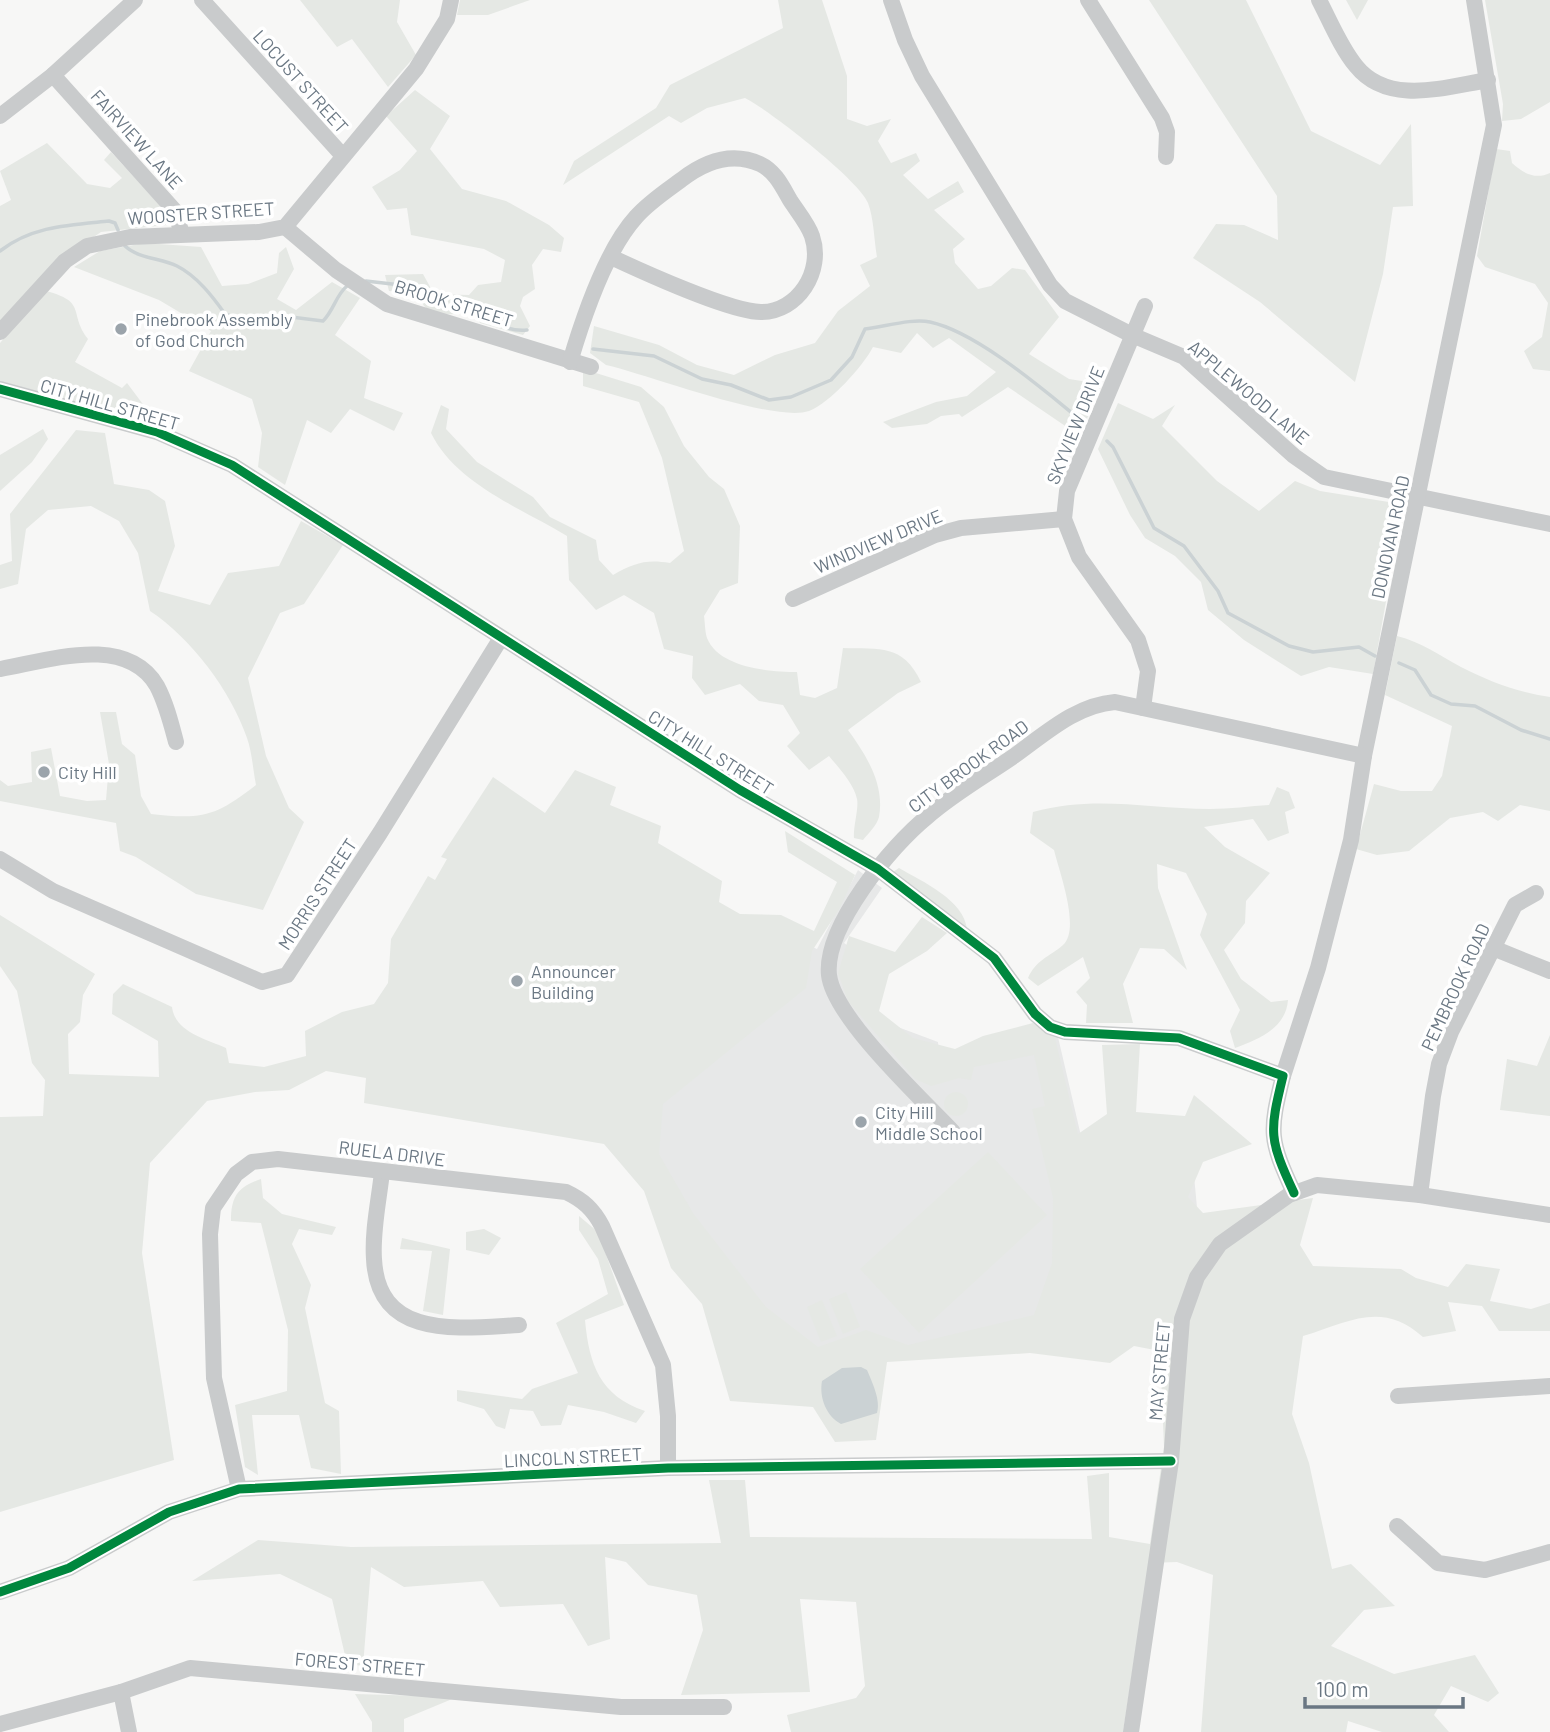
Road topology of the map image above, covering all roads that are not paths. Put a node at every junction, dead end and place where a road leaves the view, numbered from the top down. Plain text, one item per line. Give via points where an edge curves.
1 (135, 0) edge
2 (202, 0) edge
3 (451, 0) edge
4 (891, 0) edge
5 (1088, 0) edge
6 (1319, 0) edge
7 (1474, 0) edge
8 (53, 75) junction
9 (1488, 80) junction
10 (0, 116) edge
11 (343, 156) junction
12 (1166, 157) dead end
13 (285, 227) junction
14 (182, 234) junction
15 (611, 257) junction
16 (1145, 306) dead end
17 (0, 332) edge
18 (1132, 335) junction
19 (570, 362) junction
20 (591, 366) dead end
21 (0, 389) edge
22 (1419, 497) junction
23 (1064, 519) junction
24 (1550, 524) edge
25 (793, 599) dead end
26 (501, 638) junction
27 (0, 669) edge
28 (1143, 708) junction
29 (176, 742) dead end
30 (1364, 756) junction
31 (0, 859) edge
32 (878, 869) junction
33 (1536, 892) dead end
34 (1493, 948) junction
35 (1550, 971) edge
36 (1283, 1076) junction
37 (953, 1132) dead end
38 (382, 1172) junction
39 (1294, 1193) junction
40 (1420, 1195) junction
41 (1550, 1214) edge
42 (519, 1325) dead end
43 (1550, 1385) edge
44 (1398, 1396) dead end
45 (1171, 1461) junction
46 (668, 1468) junction
47 (239, 1489) junction
48 (1396, 1526) dead end
49 (1550, 1552) edge
50 (0, 1592) edge
51 (121, 1692) junction
52 (724, 1707) dead end
53 (0, 1724) edge
54 (129, 1732) edge
55 (1131, 1732) edge

1 - 8 street
2 - 11 street, LOCUST STREET
3 - 11 street, WOOSTER STREET via 447,19 416,69
4 - 18 street, APPLEWOOD LANE via 922,76 1051,285 1065,301
5 - 12 street via 1162,117
6 - 9 street via 1355,66 1373,82 1394,90 1425,91
7 - 9 street, DONOVAN ROAD
8 - 10 street
8 - 14 street, FAIRVIEW LANE via 175,211
9 - 22 street, DONOVAN ROAD via 1494,125
11 - 13 street, WOOSTER STREET
13 - 14 street, WOOSTER STREET
13 - 19 street, BROOK STREET via 387,304
14 - 17 street, WOOSTER STREET via 113,239 75,252
15 - 15 street via 729,305 760,312 782,308 797,298 811,279 815,258 812,236 776,176 761,164 737,157 714,159 662,194 636,216
15 - 19 street
16 - 18 street, SKYVIEW DRIVE
18 - 22 street, APPLEWOOD LANE via 1184,357 1294,456 1324,477
18 - 23 street, SKYVIEW DRIVE via 1067,491
19 - 20 street, BROOK STREET
21 - 26 street, CITY HILL STREET via 156,432 219,458
22 - 24 street, APPLEWOOD LANE
22 - 30 street, DONOVAN ROAD
23 - 25 street, WINDVIEW DRIVE via 961,528 935,535
23 - 28 street via 1079,557 1138,640 1148,671
26 - 31 street, MORRIS STREET via 287,975 262,982 52,891
26 - 32 street, CITY HILL STREET via 740,790
27 - 29 street via 87,654 113,655 132,662 155,683
28 - 30 street, CITY BROOK ROAD
28 - 32 street, CITY BROOK ROAD via 1115,702 1096,704 1068,718 925,817
30 - 36 street, DONOVAN ROAD via 1351,840 1318,968
32 - 36 street, CITY HILL STREET via 994,958 1050,1027 1065,1032 1179,1038
32 - 37 street, CITY BROOK ROAD via 834,939 828,973 832,990 850,1020
33 - 34 street, PEMBROOK ROAD via 1515,905
34 - 35 street
34 - 40 street, PEMBROOK ROAD via 1439,1064
36 - 39 street via 1272,1132
38 - 42 street via 374,1259 379,1285 390,1305 423,1325
38 - 46 street, RUELA DRIVE via 566,1192 590,1207 603,1226 663,1365
38 - 47 street, RUELA DRIVE via 278,1159 253,1162 236,1174 213,1208 214,1378
39 - 40 street, MAY STREET via 1317,1185
39 - 45 street, MAY STREET via 1220,1244 1196,1278 1182,1319
40 - 41 street, MAY STREET
43 - 44 street
45 - 46 street, LINCOLN STREET
45 - 55 street, MAY STREET
46 - 47 street, LINCOLN STREET
47 - 50 street, LINCOLN STREET via 169,1512 69,1569
48 - 49 street via 1438,1563 1485,1570
51 - 52 street, FOREST STREET via 190,1668 621,1707
51 - 53 street, FOREST STREET
51 - 54 street

